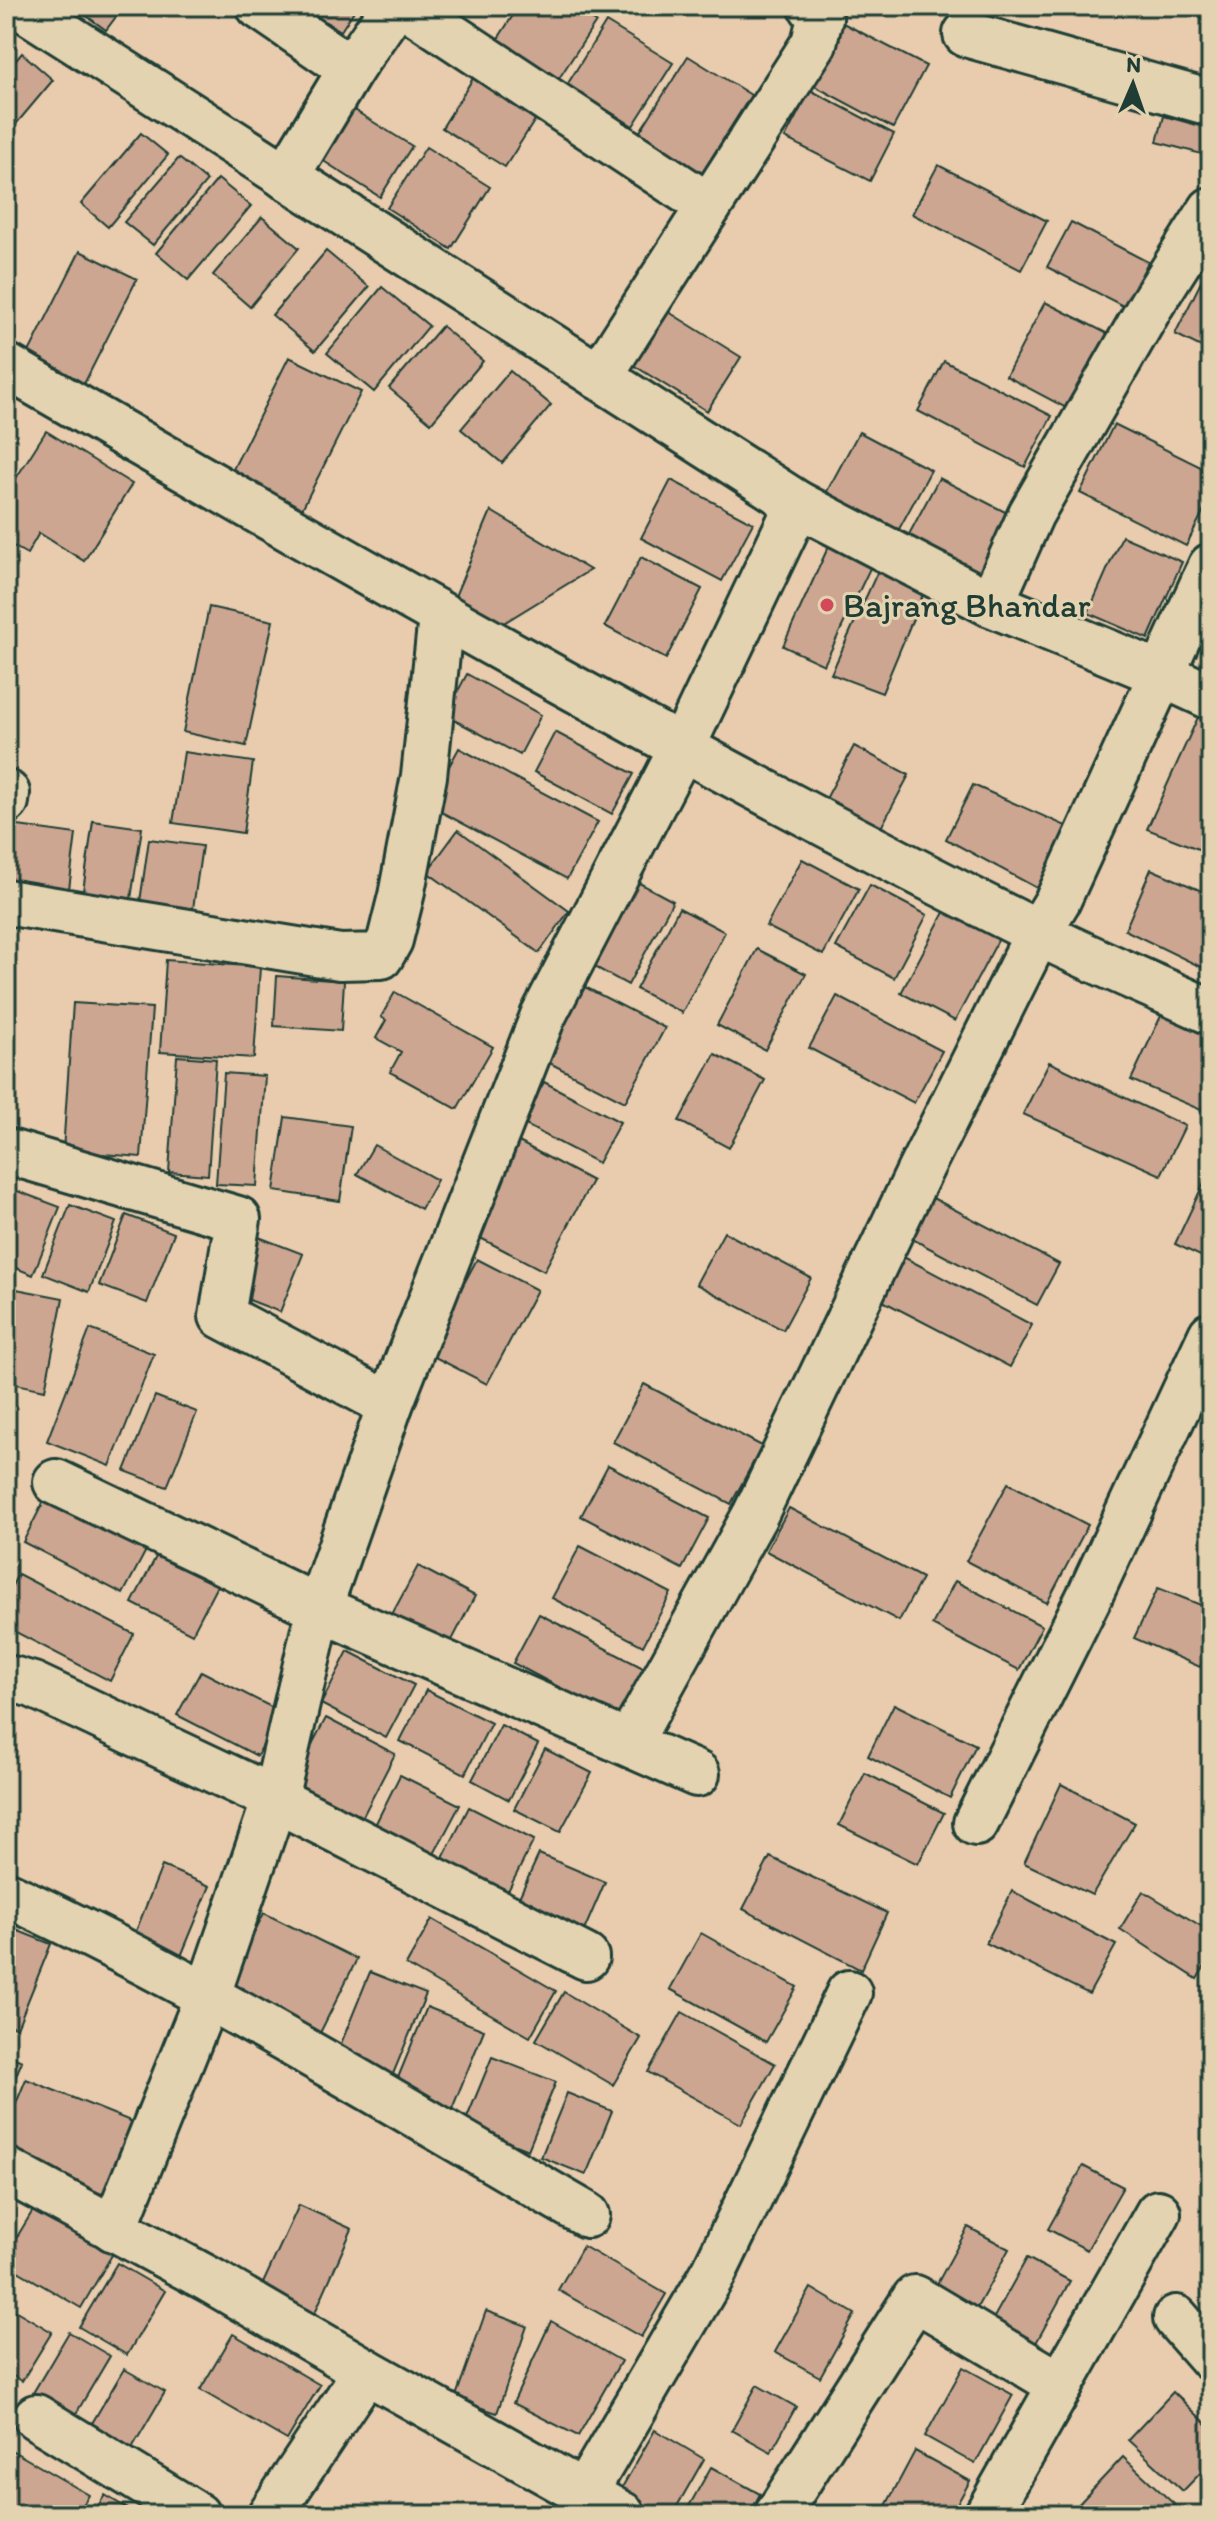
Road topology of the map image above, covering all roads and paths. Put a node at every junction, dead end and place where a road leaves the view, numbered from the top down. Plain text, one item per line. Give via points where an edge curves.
1 (20, 6) edge
2 (259, 6) edge
3 (394, 6) edge
4 (406, 6) edge
5 (811, 6) edge
6 (966, 34) dead end
7 (351, 69) junction
8 (1211, 103) edge
9 (286, 177) junction
10 (709, 206) junction
11 (1211, 210) edge
12 (6, 366) edge
13 (599, 377) junction
14 (798, 504) junction
15 (1211, 566) edge
16 (991, 604) junction
17 (441, 617) junction
18 (1161, 674) junction
19 (1211, 697) edge
20 (682, 748) junction
21 (7, 793) edge
22 (6, 801) edge
23 (6, 902) edge
24 (1038, 933) junction
25 (1211, 1012) edge
26 (6, 1151) edge
27 (1211, 1335) edge
28 (390, 1405) junction
29 (56, 1482) dead end
30 (319, 1608) junction
31 (6, 1680) edge
32 (629, 1743) junction
33 (697, 1774) dead end
34 (275, 1799) junction
35 (976, 1823) dead end
36 (6, 1894) edge
37 (586, 1957) dead end
38 (849, 1993) dead end
39 (207, 1997) junction
40 (9, 2179) edge
41 (1158, 2213) dead end
42 (587, 2215) dead end
43 (114, 2229) junction
44 (1176, 2318) dead end
45 (1211, 2358) edge
46 (366, 2371) junction
47 (1061, 2385) junction
48 (36, 2417) dead end
49 (585, 2492) junction
50 (197, 2515) edge
51 (270, 2515) edge
52 (623, 2515) edge
53 (777, 2515) edge
54 (987, 2515) edge

1 - 9 street
2 - 7 street
3 - 7 street
4 - 10 street
5 - 10 street via 820,18 814,43
6 - 8 street
7 - 9 street
9 - 13 street
10 - 13 street
11 - 16 street via 1031,514
12 - 17 street
13 - 14 street
14 - 16 street
14 - 20 street
15 - 18 street
16 - 18 street
17 - 20 street
17 - 23 street via 424,776 401,896 381,956 340,957
18 - 19 street
18 - 24 street
20 - 24 street
20 - 28 street via 543,1016
21 - 22 street
24 - 25 street
24 - 32 street via 755,1515
26 - 28 street via 238,1219 222,1316
27 - 35 street
28 - 30 street
29 - 30 street
30 - 32 street
30 - 34 street
31 - 34 street via 33,1685
32 - 33 street
34 - 37 street
34 - 39 street
36 - 39 street
38 - 49 street via 714,2272
39 - 42 street
39 - 43 street
40 - 43 street
41 - 47 street
43 - 46 street
44 - 45 street
46 - 49 street
46 - 51 street
47 - 53 street via 915,2298
47 - 54 street
48 - 50 street
49 - 52 street

